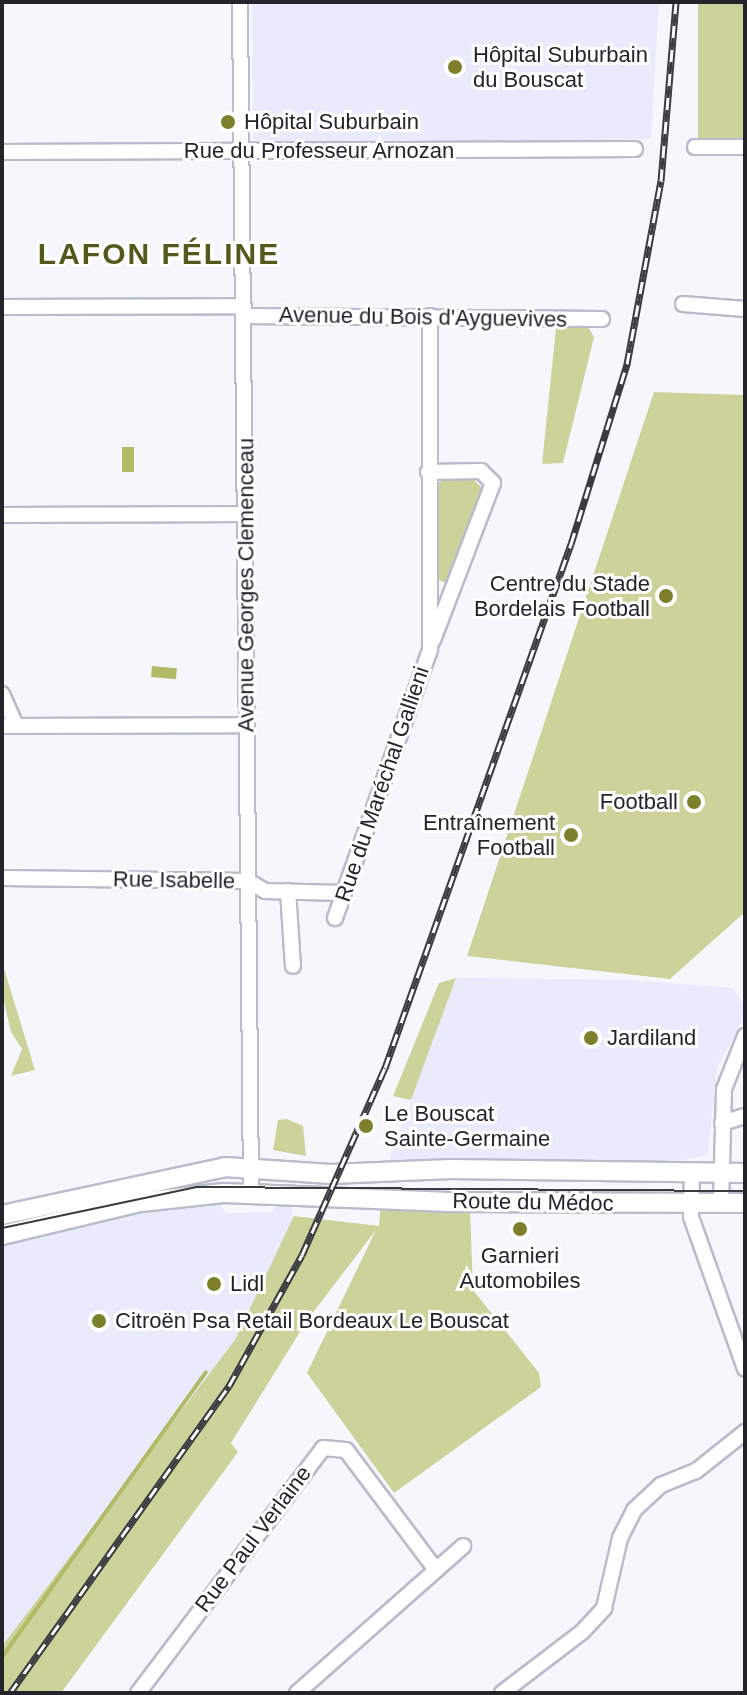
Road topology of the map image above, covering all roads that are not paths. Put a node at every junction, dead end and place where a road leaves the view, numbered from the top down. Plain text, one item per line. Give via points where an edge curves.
1 (240, 2) edge
2 (695, 147) dead end
3 (745, 147) edge
4 (635, 149) dead end
5 (241, 151) junction
6 (2, 152) edge
7 (683, 304) dead end
8 (2, 307) edge
9 (745, 309) edge
10 (244, 311) junction
11 (430, 316) junction
12 (602, 319) dead end
13 (428, 472) junction
14 (246, 514) junction
15 (2, 515) edge
16 (430, 649) junction
17 (2, 694) edge
18 (247, 725) junction
19 (9, 726) edge
20 (2, 878) edge
21 (248, 881) junction
22 (288, 891) junction
23 (343, 893) junction
24 (335, 918) dead end
25 (293, 966) dead end
26 (744, 1038) edge
27 (745, 1116) edge
28 (722, 1123) junction
29 (250, 1167) junction
30 (692, 1172) junction
31 (722, 1173) junction
32 (745, 1173) edge
33 (251, 1194) junction
34 (745, 1203) edge
35 (691, 1204) junction
36 (721, 1204) junction
37 (2, 1215) edge
38 (2, 1235) edge
39 (745, 1369) edge
40 (745, 1432) edge
41 (463, 1546) dead end
42 (436, 1570) junction
43 (138, 1693) edge
44 (297, 1693) edge
45 (502, 1693) edge

1 - 5 street, Avenue Georges Clemenceau
2 - 3 street
4 - 5 street, Rue du Professeur Arnozan
5 - 6 street, Rue du Professeur Arnozan
5 - 10 street, Avenue Georges Clemenceau
7 - 9 street
8 - 10 street, Avenue du Bois d'Ayguevives
10 - 11 street, Avenue du Bois d'Ayguevives
10 - 14 street, Avenue Georges Clemenceau
11 - 12 street, Avenue du Bois d'Ayguevives
11 - 13 street, Rue du Maréchal Gallieni
13 - 16 street, Rue du Maréchal Gallieni
13 - 16 street, Rue du Maréchal Gallieni via 481,471 493,483
14 - 15 street
14 - 18 street, Avenue Georges Clemenceau
16 - 23 street, Rue du Maréchal Gallieni
17 - 19 street
18 - 19 street
18 - 21 street, Avenue Georges Clemenceau
20 - 21 street, Rue Isabelle
21 - 22 street, Rue Isabelle via 265,891
21 - 29 street, Avenue Georges Clemenceau
22 - 23 street, Rue Isabelle
22 - 25 street
23 - 24 street, Rue du Maréchal Gallieni
26 - 28 street via 724,1089
27 - 28 street
28 - 31 street
29 - 30 main road, Route du Médoc via 331,1174 451,1169
29 - 33 street, Avenue Georges Clemenceau
29 - 37 main road, Route du Médoc via 192,1171
30 - 31 main road, Route du Médoc
30 - 35 street
31 - 32 main road, Route du Médoc
31 - 36 street
33 - 35 main road, Route du Médoc
33 - 38 main road, Route du Médoc via 168,1197
34 - 36 main road, Route du Médoc
35 - 36 main road, Route du Médoc
35 - 39 street via 694,1229
40 - 45 street via 696,1471 661,1485 634,1510 620,1538 612,1591 604,1608 582,1632
41 - 42 street
42 - 43 street, Rue Paul Verlaine via 346,1450 323,1448
42 - 44 street

